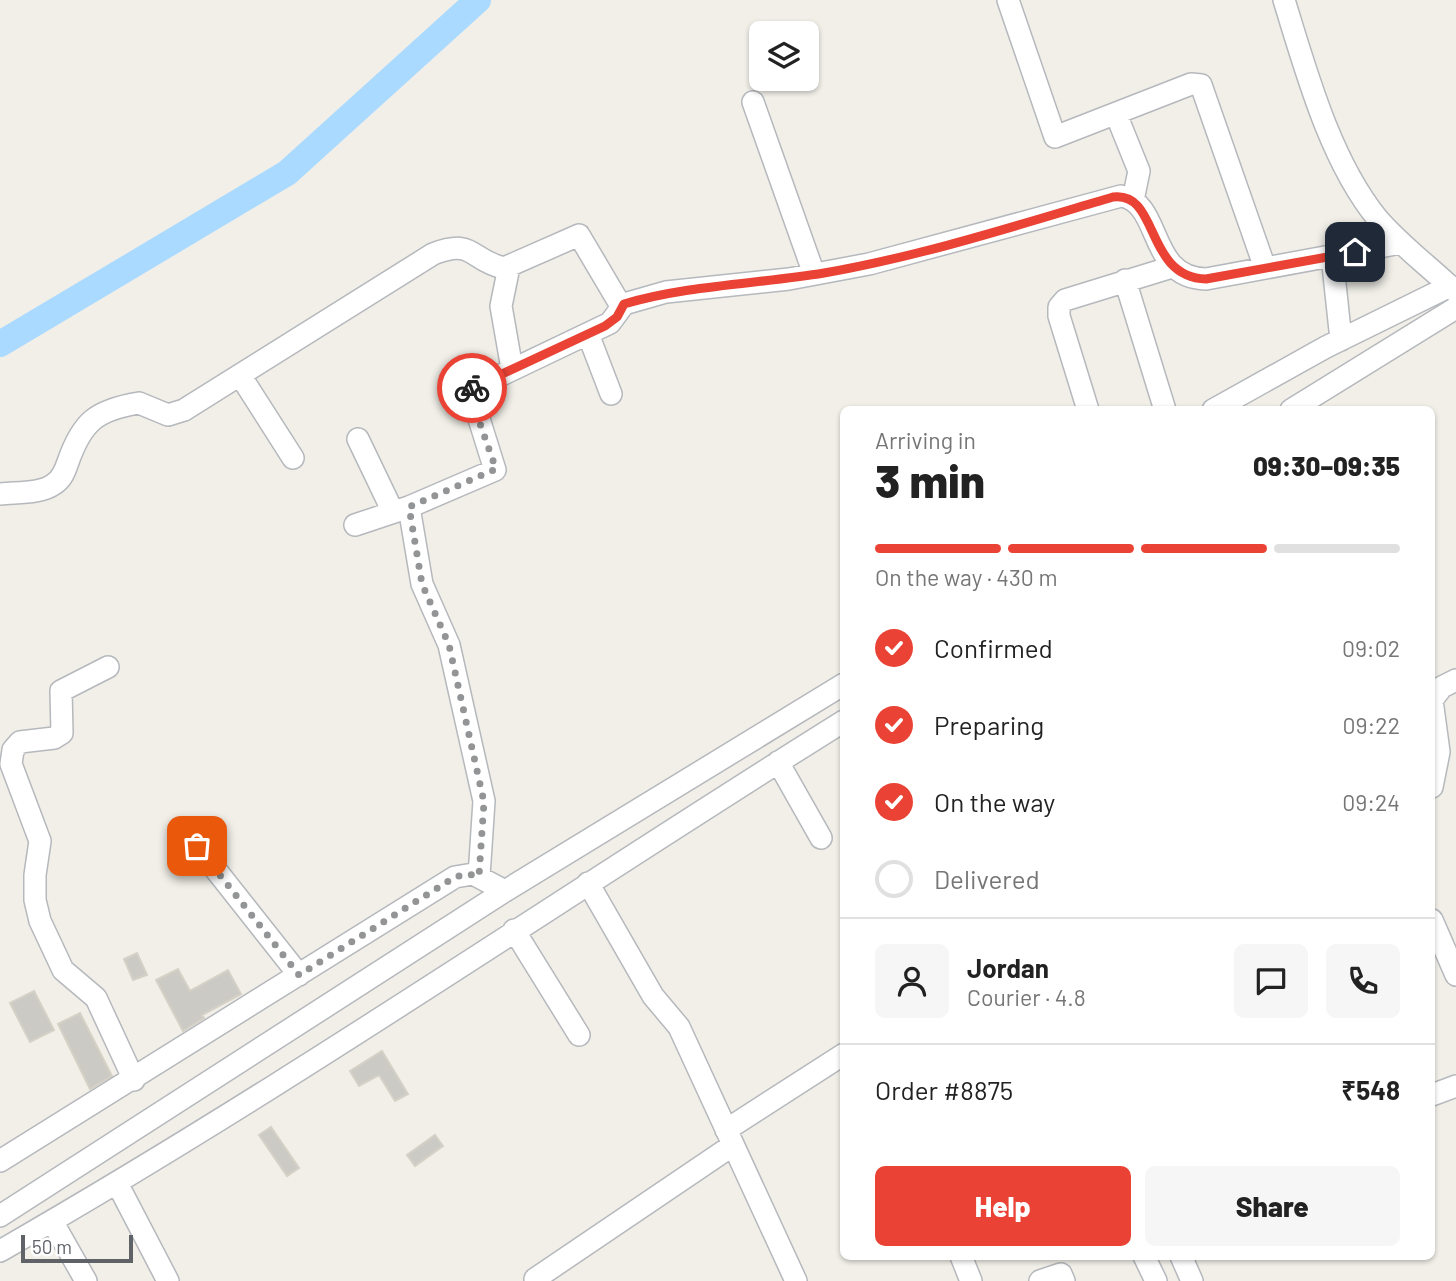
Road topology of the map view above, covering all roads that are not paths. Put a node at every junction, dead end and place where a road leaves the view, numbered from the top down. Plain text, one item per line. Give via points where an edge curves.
1 (1008, 0) edge
2 (1284, 0) edge
3 (753, 102) dead end
4 (1116, 114) junction
5 (1133, 200) junction
6 (1401, 243) junction
7 (1332, 256) junction
8 (509, 267) junction
9 (1172, 267) junction
10 (1265, 268) junction
11 (814, 274) junction
12 (1125, 280) junction
13 (1453, 289) edge
14 (624, 304) junction
15 (1456, 308) edge
16 (588, 334) junction
17 (1341, 340) junction
18 (512, 369) junction
19 (240, 375) junction
20 (611, 394) dead end
21 (1087, 406) edge
22 (1164, 406) edge
23 (1220, 406) edge
24 (1297, 406) edge
25 (358, 439) dead end
26 (293, 458) dead end
27 (0, 494) edge
28 (401, 510) junction
29 (355, 525) dead end
30 (108, 667) dead end
31 (1456, 680) edge
32 (840, 686) edge
33 (1435, 696) edge
34 (1435, 722) edge
35 (840, 723) edge
36 (778, 762) junction
37 (1435, 772) edge
38 (821, 838) dead end
39 (197, 846) dead end
40 (479, 876) junction
41 (588, 883) junction
42 (505, 891) junction
43 (1435, 927) edge
44 (514, 930) junction
45 (299, 975) junction
46 (1456, 975) edge
47 (579, 1035) dead end
48 (840, 1057) edge
49 (134, 1080) junction
50 (1456, 1086) edge
51 (1435, 1094) edge
52 (729, 1137) junction
53 (0, 1161) edge
54 (117, 1183) junction
55 (0, 1216) edge
56 (52, 1221) junction
57 (0, 1251) edge
58 (963, 1260) edge
59 (1146, 1260) edge
60 (1183, 1260) edge
61 (535, 1279) dead end
62 (86, 1281) edge
63 (168, 1281) edge
64 (796, 1281) edge
65 (971, 1281) edge
66 (1040, 1281) edge
67 (1064, 1281) edge
68 (1156, 1281) edge
69 (1192, 1281) edge

1 - 4 street via 1053,136
2 - 6 street via 1307,74 1354,185
3 - 11 street
4 - 5 street via 1139,171
4 - 10 street via 1191,84 1201,85
5 - 9 street
5 - 11 street via 1113,197 982,235
6 - 7 street
6 - 13 street
7 - 10 street
7 - 17 street
8 - 14 street via 579,235
8 - 18 street via 501,306
8 - 19 street via 499,267 462,247 432,254
9 - 10 street via 1186,277 1206,279
9 - 12 street
11 - 14 street via 666,292
12 - 21 street via 1065,300 1058,311
12 - 22 street
13 - 17 street
14 - 16 street via 614,320
15 - 24 street
16 - 18 street
16 - 20 street
17 - 23 street
18 - 28 street via 470,390 495,470
19 - 26 street
19 - 27 street via 178,414 167,415 139,402 98,416 78,433 65,472 56,483
25 - 28 street
28 - 29 street
28 - 40 street via 422,584 449,645 484,802
30 - 49 street via 64,688 60,695 62,733 20,742 11,764 40,837 35,875 40,922 63,970 96,998
31 - 33 street
32 - 42 street
34 - 37 street via 1439,752
35 - 36 street
36 - 38 street
36 - 41 street
39 - 45 street
40 - 42 street
40 - 45 street via 455,877
41 - 44 street
41 - 52 street via 653,996 679,1027
42 - 55 street
43 - 46 street
44 - 47 street
44 - 54 street via 301,1070
45 - 49 street
48 - 52 street
49 - 53 street
50 - 51 street
52 - 61 street
52 - 64 street
54 - 56 street
54 - 63 street
56 - 57 street
56 - 62 street
58 - 65 street
59 - 68 street
60 - 69 street
66 - 67 street via 1061,1274

